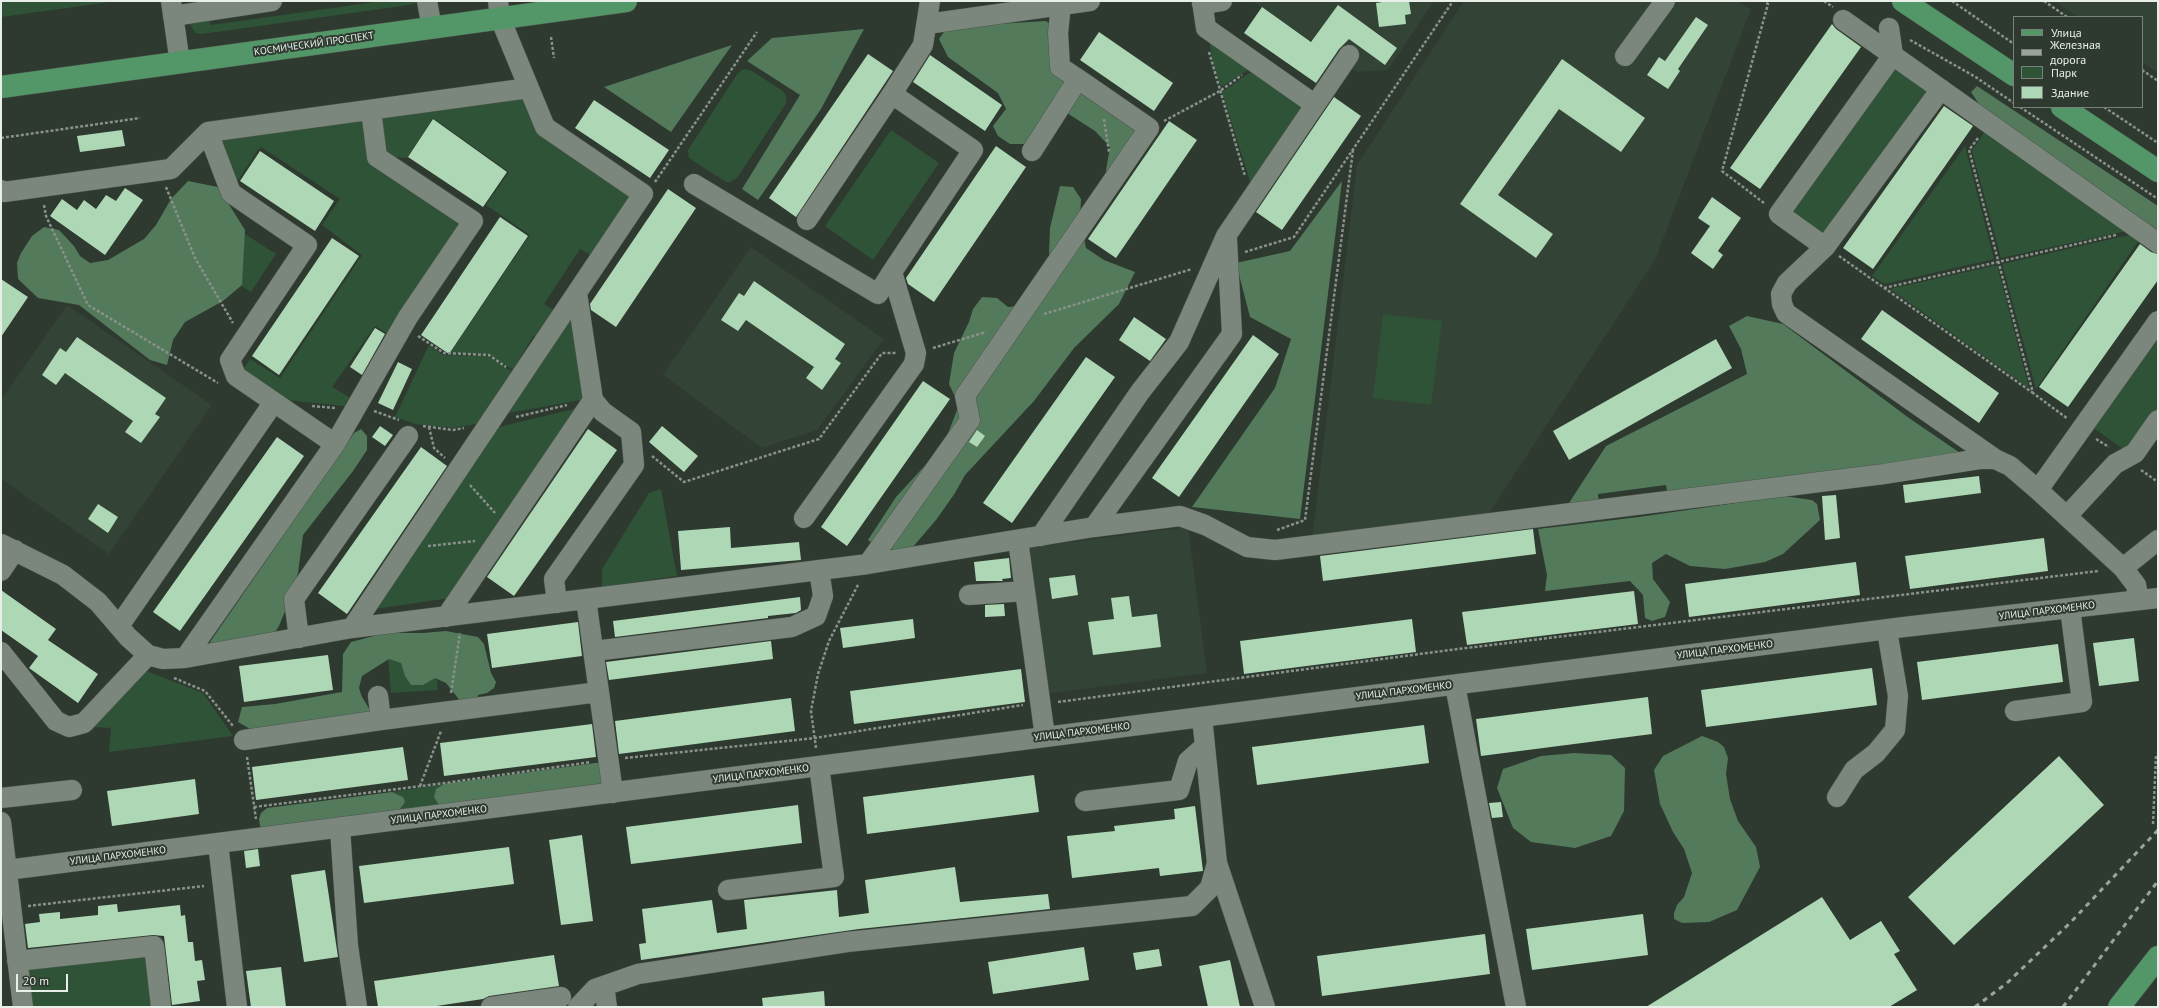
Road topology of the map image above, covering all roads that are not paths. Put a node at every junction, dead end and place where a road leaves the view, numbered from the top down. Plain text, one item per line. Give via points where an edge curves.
1 (272, 1) edge
2 (427, 1) edge
3 (626, 1) edge
4 (930, 1) edge
5 (1090, 1) edge
6 (1222, 1) edge
7 (1665, 1) edge
8 (1904, 1) edge
9 (1202, 2) edge
10 (1060, 5) junction
11 (172, 8) edge
12 (499, 10) edge
13 (1843, 20) dead end
14 (927, 24) junction
15 (432, 28) junction
16 (1889, 28) road end
17 (1349, 55) dead end
18 (1893, 55) junction
19 (1626, 56) dead end
20 (180, 63) junction
21 (2013, 74) edge
22 (1078, 79) junction
23 (1, 87) edge
24 (529, 88) junction
25 (1941, 89) junction
26 (892, 94) junction
27 (1314, 104) junction
28 (2064, 108) edge
29 (370, 110) junction
30 (208, 132) junction
31 (1032, 151) dead end
32 (2158, 171) edge
33 (694, 184) dead end
34 (1, 190) edge
35 (807, 220) dead end
36 (2158, 243) edge
37 (1826, 247) junction
38 (1221, 260) junction
39 (892, 272) junction
40 (577, 293) junction
41 (2158, 321) edge
42 (594, 400) junction
43 (274, 402) junction
44 (2158, 420) edge
45 (411, 427) road end
46 (335, 444) junction
47 (1995, 459) junction
48 (2038, 490) junction
49 (2066, 516) junction
50 (804, 518) dead end
51 (1094, 527) junction
52 (1041, 536) junction
53 (1018, 540) junction
54 (2158, 540) edge
55 (8, 547) edge
56 (868, 564) junction
57 (2123, 568) junction
58 (819, 570) junction
59 (1, 571) edge
60 (1025, 591) junction
61 (969, 595) dead end
62 (586, 599) junction
63 (2149, 599) edge
64 (557, 603) junction
65 (2070, 608) junction
66 (446, 617) junction
67 (119, 626) junction
68 (352, 628) junction
69 (1887, 630) junction
70 (299, 638) junction
71 (594, 651) junction
72 (1, 652) edge
73 (148, 654) junction
74 (185, 658) junction
75 (1455, 685) junction
76 (599, 692) junction
77 (378, 696) dead end
78 (2015, 711) dead end
79 (1202, 717) junction
80 (381, 720) junction
81 (1045, 737) junction
82 (244, 740) road end
83 (1205, 746) junction
84 (819, 766) junction
85 (72, 790) dead end
86 (613, 793) junction
87 (1837, 797) dead end
88 (1, 798) edge
89 (1085, 801) dead end
90 (1, 822) edge
91 (340, 828) junction
92 (218, 843) junction
93 (1217, 863) junction
94 (7, 870) junction
95 (728, 890) dead end
96 (2158, 957) edge
97 (17, 961) junction
98 (604, 986) junction
99 (570, 1002) edge
100 (23, 1007) edge
101 (161, 1007) edge
102 (237, 1007) edge
103 (357, 1007) edge
104 (491, 1007) edge
105 (607, 1007) edge
106 (1265, 1007) edge
107 (1516, 1007) edge
108 (2119, 1007) edge

1 - 11 street
2 - 15 street
3 - 12 main road, КОСМИЧЕСКИЙ ПРОСПЕКТ
4 - 14 street
5 - 10 street
6 - 9 street
7 - 19 street
8 - 21 main road
9 - 27 street via 1206,28
10 - 14 street
10 - 22 street via 1060,67
11 - 20 street
12 - 15 main road, КОСМИЧЕСКИЙ ПРОСПЕКТ
12 - 24 street
13 - 18 street
14 - 26 street via 923,45
15 - 20 main road, КОСМИЧЕСКИЙ ПРОСПЕКТ
16 - 18 street
17 - 27 street
18 - 25 street
18 - 37 street via 1779,214
20 - 23 main road, КОСМИЧЕСКИЙ ПРОСПЕКТ
22 - 31 street
22 - 56 street via 1149,128 965,396 970,420
24 - 29 street
24 - 40 street via 546,127 643,194
25 - 36 street
25 - 37 street
26 - 35 street
26 - 39 street via 973,150
27 - 38 street via 1226,236
28 - 32 main road
29 - 30 street
29 - 46 street via 377,157 473,221 403,326
30 - 34 street via 171,169 4,192
30 - 43 street via 231,193 307,245 230,360 236,376
33 - 39 street via 878,294
37 - 47 street via 1787,283 1781,294 1786,313
38 - 51 street via 1232,334
38 - 52 street via 1179,342 1140,392
39 - 50 street via 916,353 914,364
40 - 42 street
40 - 68 street
41 - 48 street
42 - 64 street via 603,412 631,432 634,465 554,579
42 - 66 street
43 - 46 street
43 - 67 street
44 - 49 street via 2135,453 2115,464
45 - 70 street via 294,599
46 - 74 street
47 - 48 street via 2010,466
47 - 51 street via 1274,550 1247,547 1205,525 1180,516
48 - 49 street
49 - 57 street
51 - 52 street
52 - 53 street
53 - 56 street
53 - 60 street
54 - 57 street
55 - 59 street
55 - 67 street via 63,575 98,602
56 - 58 street
57 - 63 street
58 - 62 street
58 - 71 street via 823,596 816,616 792,627
60 - 61 street
60 - 81 street
62 - 64 street
62 - 71 street
63 - 65 street, УЛИЦА ПАРХОМЕНКО
64 - 66 street
65 - 69 street, УЛИЦА ПАРХОМЕНКО
65 - 78 street via 2082,702
66 - 68 street
67 - 73 street
68 - 70 street
69 - 75 street, УЛИЦА ПАРХОМЕНКО
69 - 87 street via 1898,696 1895,730 1876,753 1854,770
70 - 74 street
71 - 76 street
72 - 73 street via 56,721 69,727 84,723
73 - 74 street via 163,658
75 - 79 street, УЛИЦА ПАРХОМЕНКО
75 - 107 street
76 - 80 street
76 - 86 street
77 - 80 street
79 - 81 street, УЛИЦА ПАРХОМЕНКО
79 - 83 street
80 - 82 street
81 - 84 street, УЛИЦА ПАРХОМЕНКО
83 - 89 street via 1188,761 1179,790
83 - 93 street
84 - 86 street, УЛИЦА ПАРХОМЕНКО
84 - 95 street via 834,877
85 - 88 street
86 - 91 street, УЛИЦА ПАРХОМЕНКО
90 - 94 street
91 - 92 street, УЛИЦА ПАРХОМЕНКО
91 - 103 street via 348,946
92 - 94 street, УЛИЦА ПАРХОМЕНКО
92 - 102 street
93 - 98 street via 1210,888 1192,906 846,942 638,974
93 - 106 street
94 - 97 street
96 - 108 main road
97 - 100 street
97 - 101 street via 154,946
98 - 99 street
98 - 105 street
99 - 104 street

